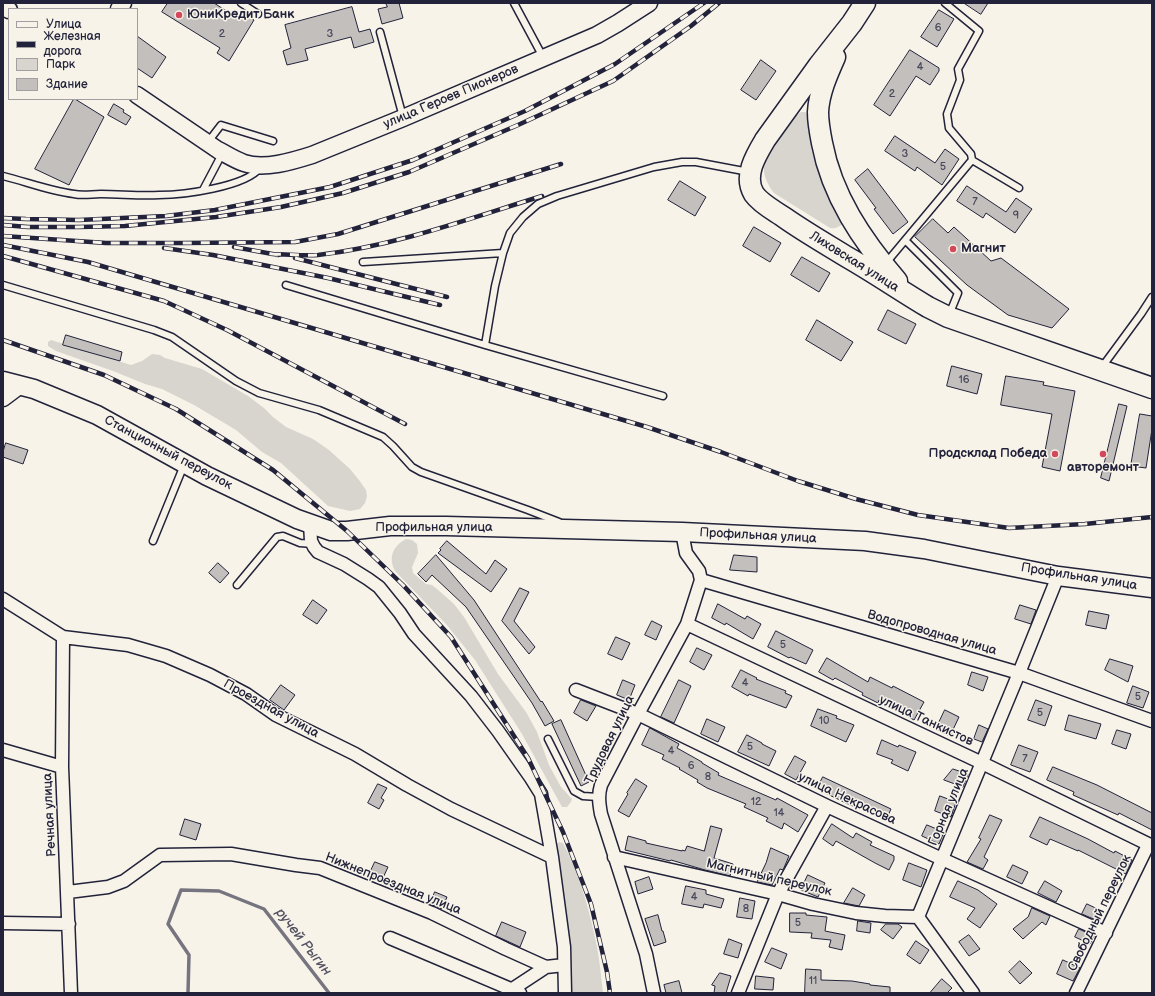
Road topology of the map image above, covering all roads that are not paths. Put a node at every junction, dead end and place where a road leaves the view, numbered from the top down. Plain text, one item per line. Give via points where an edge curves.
1 (241, 3) edge
2 (514, 3) edge
3 (649, 3) edge
4 (865, 3) edge
5 (945, 3) edge
6 (258, 14) dead end
7 (852, 23) junction
8 (380, 32) dead end
9 (543, 58) junction
10 (138, 96) edge
11 (793, 102) junction
12 (818, 114) junction
13 (403, 118) junction
14 (273, 141) dead end
15 (208, 142) junction
16 (223, 152) junction
17 (972, 160) junction
18 (262, 165) junction
19 (750, 172) junction
20 (3, 176) edge
21 (1018, 188) dead end
22 (202, 190) junction
23 (854, 225) junction
24 (905, 240) junction
25 (826, 244) junction
26 (503, 253) junction
27 (363, 262) dead end
28 (884, 266) junction
29 (3, 285) edge
30 (286, 285) dead end
31 (910, 296) junction
32 (1152, 297) edge
33 (948, 317) junction
34 (485, 345) junction
35 (1100, 370) junction
36 (11, 383) edge
37 (1152, 388) edge
38 (663, 396) dead end
39 (3, 398) edge
40 (185, 463) junction
41 (310, 524) junction
42 (577, 530) junction
43 (331, 531) joint
44 (682, 532) junction
45 (153, 541) dead end
46 (312, 544) junction
47 (1058, 576) junction
48 (701, 580) junction
49 (237, 585) dead end
50 (1152, 588) edge
51 (3, 599) edge
52 (687, 624) junction
53 (63, 637) junction
54 (1019, 673) junction
55 (576, 690) dead end
56 (638, 714) junction
57 (1152, 721) edge
58 (548, 740) dead end
59 (3, 750) edge
60 (982, 763) junction
61 (62, 767) junction
62 (598, 797) junction
63 (827, 806) junction
64 (1150, 846) edge
65 (552, 857) junction
66 (614, 857) junction
67 (942, 859) junction
68 (68, 892) junction
69 (778, 894) junction
70 (918, 917) junction
71 (3, 923) edge
72 (69, 924) junction
73 (1106, 933) junction
74 (390, 938) dead end
75 (564, 965) junction
76 (546, 967) junction
77 (515, 991) edge
78 (71, 993) edge
79 (565, 993) edge
80 (654, 993) edge
81 (738, 993) edge
82 (973, 993) edge
83 (1076, 993) edge

1 - 6 lane
2 - 9 lane
3 - 9 street, улица Героев Пионеров via 597,35
4 - 7 main road
5 - 17 lane via 979,31 958,69 960,80 947,114 949,128 971,154
7 - 11 main road
7 - 12 main road via 824,82
8 - 13 lane
9 - 13 street, улица Героев Пионеров
10 - 15 street, улица Героев Пионеров
11 - 12 main road via 807,103
11 - 19 main road via 765,140
12 - 23 main road via 824,156 834,185
13 - 18 street, улица Героев Пионеров via 298,160
14 - 15 lane via 221,125
15 - 16 street, улица Героев Пионеров
16 - 18 street, улица Героев Пионеров via 245,163
16 - 22 lane
17 - 21 lane
17 - 24 lane
18 - 22 lane via 250,176
19 - 25 main road, Лиховская улица via 750,184 754,194 762,202
19 - 26 lane via 703,163 682,162 654,167 557,196 538,204 523,217 510,233
20 - 22 lane via 76,195 159,195
23 - 25 main road via 841,240
23 - 28 main road
24 - 28 lane
24 - 33 lane via 958,293
25 - 31 main road, Лиховская улица
26 - 27 lane
26 - 34 lane
28 - 31 main road
29 - 42 lane via 154,330 172,338 236,381 259,393 319,410 383,437 412,467 421,472
30 - 34 lane
31 - 33 main road, Лиховская улица
32 - 35 lane
33 - 35 main road, Лиховская улица
34 - 38 lane
35 - 37 main road, Лиховская улица
36 - 39 street
36 - 40 main road, Станционный переулок via 97,415
40 - 41 main road, Станционный переулок via 207,476
40 - 45 lane
41 - 43 main road, Станционный переулок
41 - 46 street
42 - 43 main road, Профильная улица via 390,526
42 - 44 main road, Профильная улица
44 - 47 main road, Профильная улица via 865,541 924,549
44 - 48 street via 686,553 699,571
46 - 49 lane via 283,536 277,537
46 - 65 street via 318,552 344,564 379,587 414,634 479,706 541,794
47 - 50 main road, Профильная улица
47 - 54 street, Горная улица
48 - 52 street, Трудовая улица
48 - 54 street, Водопроводная улица
51 - 53 street, Проездная улица
52 - 56 street, Трудовая улица
52 - 60 street, улица Танкистов
53 - 61 street, Речная улица
53 - 65 street, Проездная улица via 128,645 166,656 210,675 246,694 276,715 355,754 407,785
54 - 57 street, Водопроводная улица
54 - 60 street, Горная улица
55 - 56 street, улица Некрасова
56 - 62 street, Трудовая улица via 601,785
56 - 63 street, улица Некрасова
58 - 62 lane via 574,792 583,796
59 - 61 street
60 - 64 street, улица Танкистов
60 - 67 street, Горная улица
61 - 68 street, Речная улица
62 - 66 street, Трудовая улица
63 - 67 street, улица Некрасова
63 - 69 street
64 - 73 street, Свободный переулок
65 - 75 street via 564,946
66 - 69 street, Магнитный переулок
66 - 80 street, Трудовая улица via 646,954
67 - 70 street, Горная улица
67 - 73 street, улица Некрасова
68 - 72 street, Речная улица
68 - 76 street, Нижнепроездная улица via 108,887 124,881 160,855 231,854 320,868 432,913
69 - 70 street, Магнитный переулок via 856,913
69 - 81 street
70 - 82 street
71 - 72 street
72 - 78 street, Речная улица
73 - 83 street, Свободный переулок
74 - 77 street
75 - 76 street
75 - 79 street
76 - 77 street

